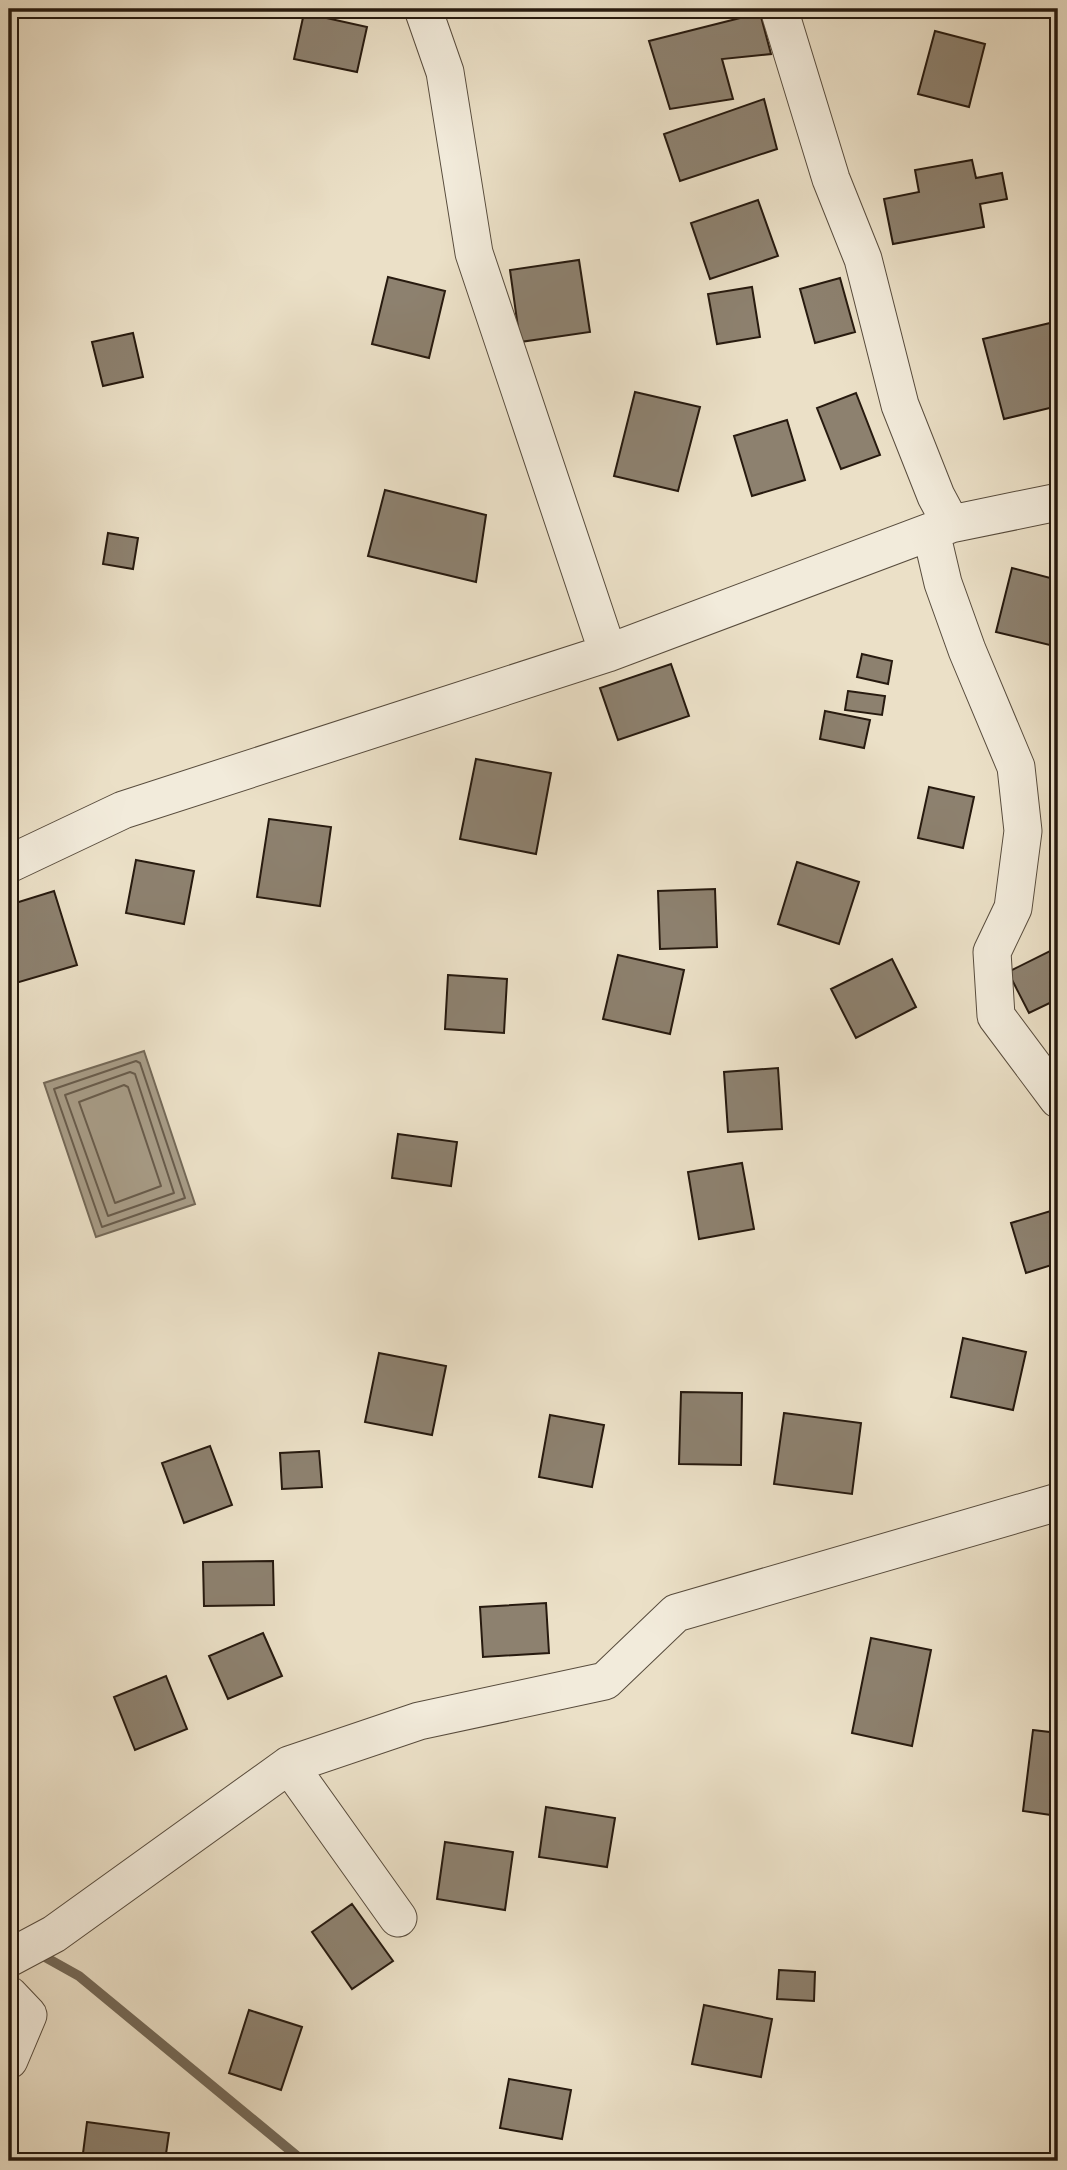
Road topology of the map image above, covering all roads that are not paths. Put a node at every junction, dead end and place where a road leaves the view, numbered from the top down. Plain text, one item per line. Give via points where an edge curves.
1 (423, 9) edge
2 (779, 9) edge
3 (1058, 502) edge
4 (941, 528) junction
5 (608, 653) junction
6 (9, 864) edge
7 (1058, 1099) edge
8 (1058, 1502) edge
9 (289, 1765) junction
10 (398, 1918) dead end
11 (9, 1958) edge
12 (9, 1995) edge
13 (9, 2060) edge

1 - 5 street via 445,72 474,253
2 - 4 street via 831,179 863,259 901,405 936,496
3 - 4 street
4 - 5 street
4 - 7 street via 943,583 1016,767 1023,831 1013,908 992,953 996,1016
5 - 6 street via 122,810
8 - 9 street via 676,1613 605,1681 419,1721
9 - 10 street
9 - 11 street via 54,1934
12 - 13 street via 28,2015

